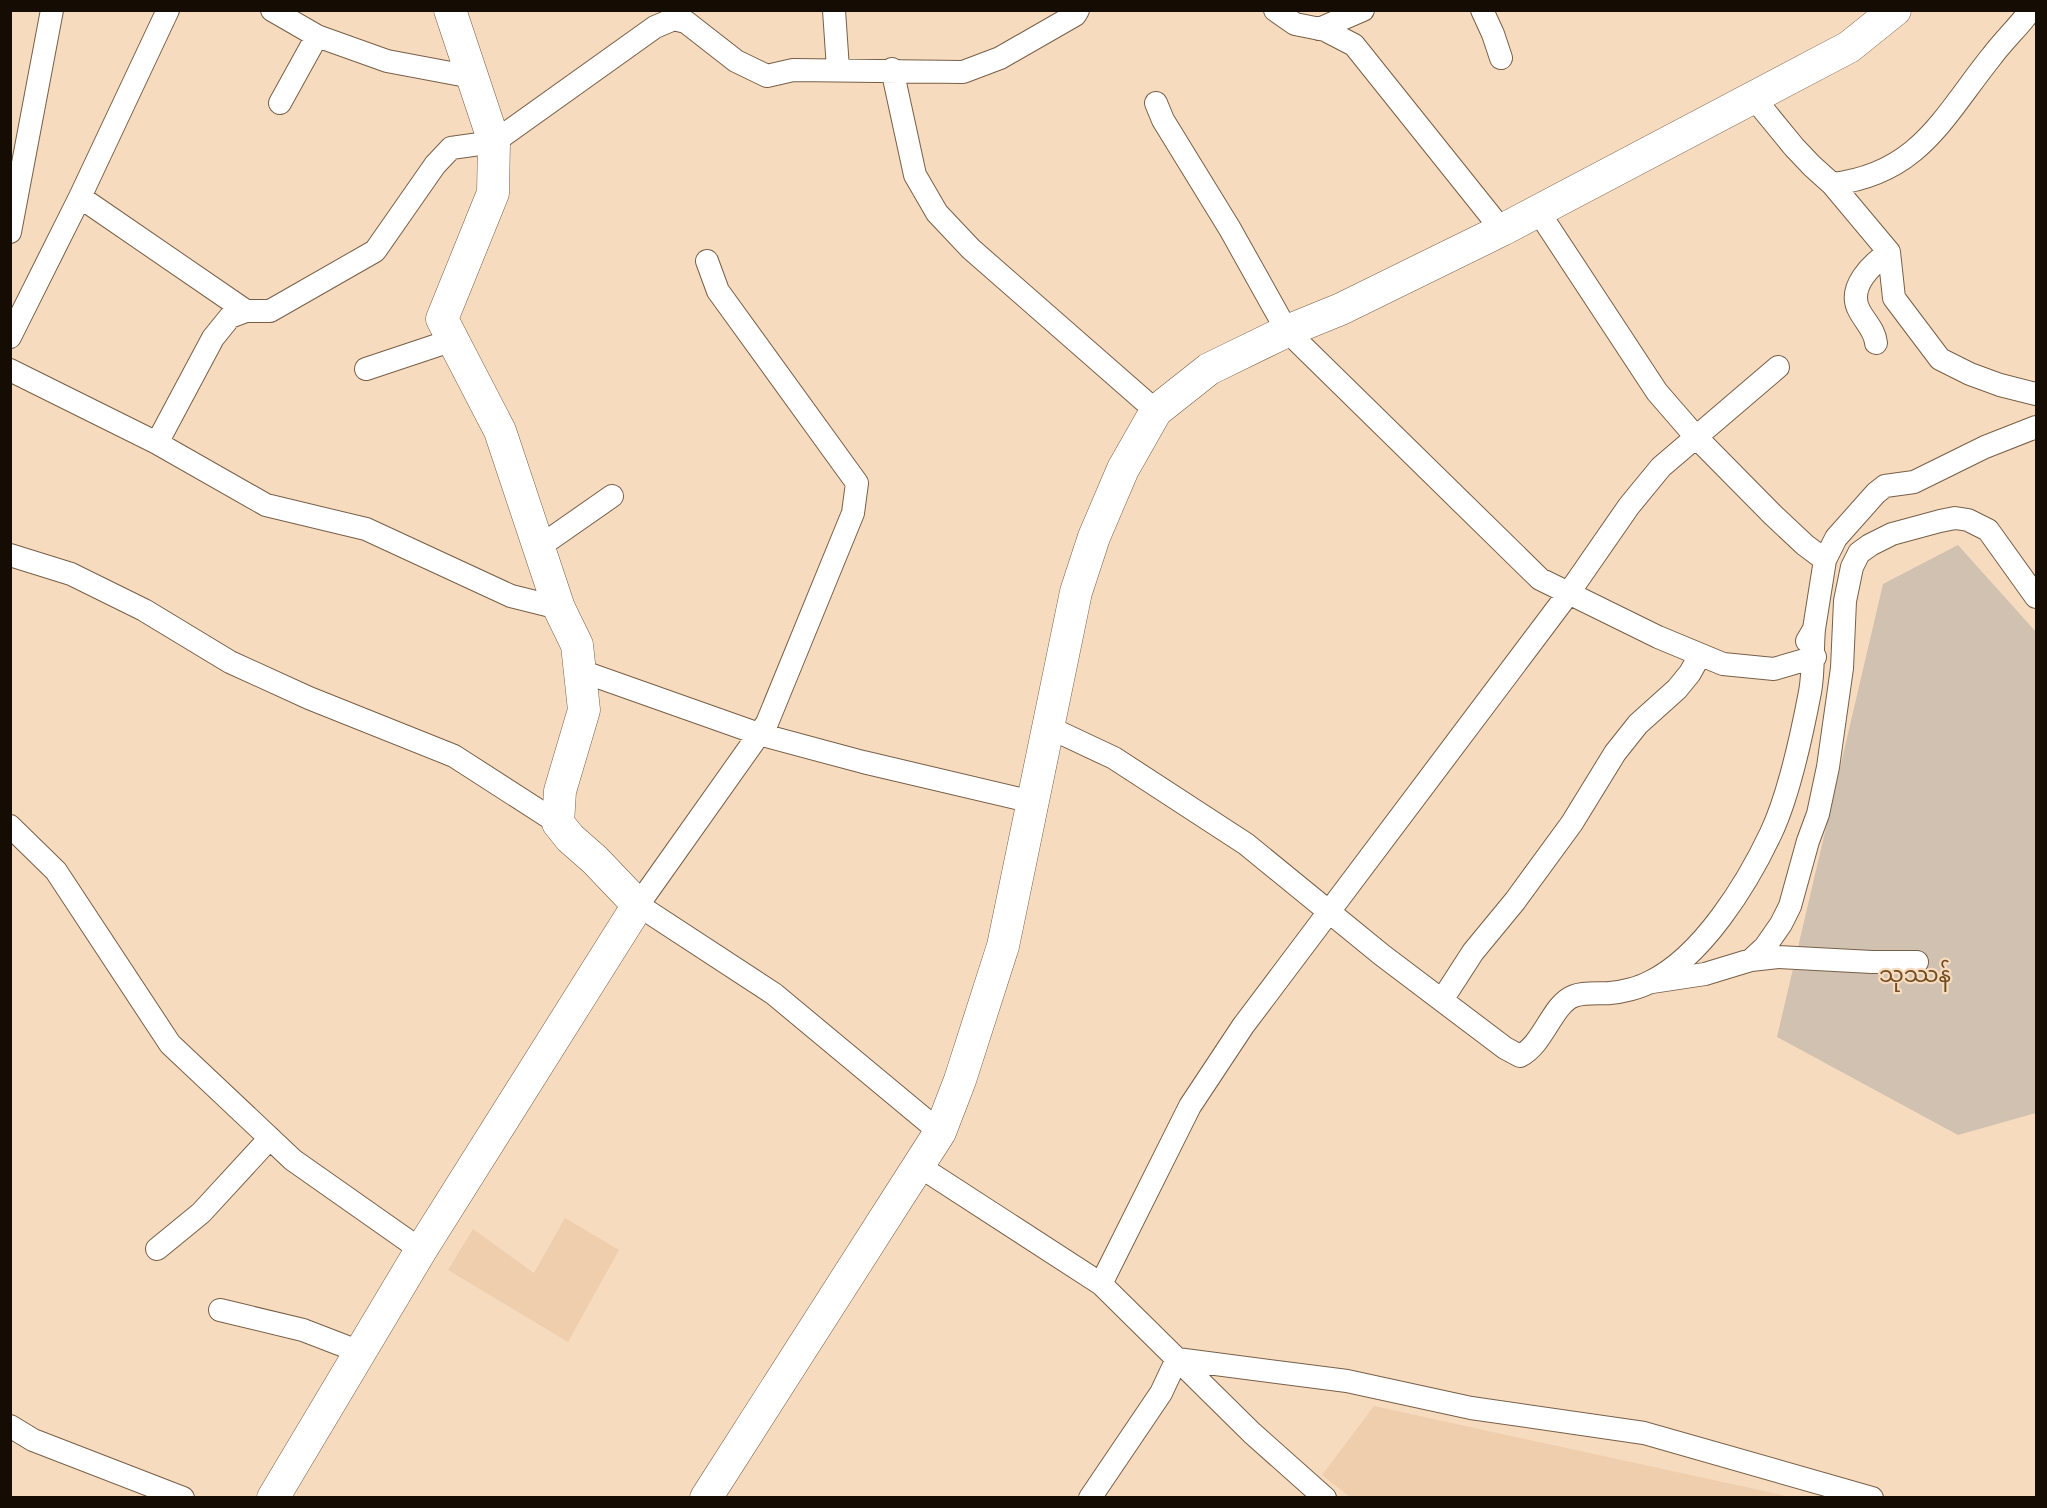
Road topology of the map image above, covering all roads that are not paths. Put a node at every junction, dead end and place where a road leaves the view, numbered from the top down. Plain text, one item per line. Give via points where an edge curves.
1 (52, 10) edge
2 (168, 10) edge
3 (272, 10) edge
4 (450, 10) edge
5 (834, 10) edge
6 (1078, 10) edge
7 (1275, 10) edge
8 (1363, 10) edge
9 (1482, 10) edge
10 (1895, 10) edge
11 (2031, 17) edge
12 (1319, 29) junction
13 (317, 36) junction
14 (1501, 58) dead end
15 (838, 69) junction
16 (892, 69) junction
17 (472, 77) junction
18 (1753, 98) junction
19 (1156, 103) dead end
20 (280, 104) dead end
21 (494, 142) junction
22 (1832, 184) junction
23 (80, 197) junction
24 (1538, 211) junction
25 (1502, 230) junction
26 (10, 232) edge
27 (1889, 252) junction
28 (707, 261) dead end
29 (246, 311) junction
30 (1287, 331) junction
31 (10, 337) edge
32 (453, 340) junction
33 (1876, 344) dead end
34 (1778, 367) dead end
35 (366, 369) dead end
36 (10, 370) edge
37 (2037, 394) edge
38 (1156, 411) junction
39 (2037, 427) edge
40 (1696, 436) junction
41 (157, 443) junction
42 (612, 496) dead end
43 (539, 547) junction
44 (10, 555) edge
45 (1825, 560) junction
46 (1568, 594) junction
47 (2037, 597) edge
48 (559, 608) junction
49 (1814, 629) junction
50 (1700, 655) junction
51 (1815, 657) junction
52 (1769, 669) junction
53 (581, 671) junction
54 (1048, 727) junction
55 (759, 734) junction
56 (1033, 802) junction
57 (558, 823) junction
58 (10, 826) edge
59 (638, 905) junction
60 (1330, 911) junction
61 (1751, 960) junction
62 (1917, 962) dead end
63 (1649, 983) junction
64 (1442, 1000) junction
65 (940, 1132) junction
66 (270, 1138) junction
67 (919, 1166) junction
68 (157, 1249) dead end
69 (421, 1250) junction
70 (1101, 1284) junction
71 (220, 1310) dead end
72 (360, 1352) junction
73 (1177, 1359) junction
74 (10, 1426) edge
75 (183, 1497) edge
76 (273, 1497) edge
77 (706, 1497) edge
78 (1090, 1497) edge
79 (1325, 1497) edge
80 (1872, 1497) edge

1 - 26 street
2 - 23 street
3 - 13 street
4 - 17 street
5 - 15 street
6 - 16 street via 1000,58 963,72
7 - 12 street via 1295,24
8 - 12 street
9 - 14 street
10 - 18 street via 1849,47
11 - 22 street via 1992,55 1919,147 1885,171
12 - 25 street via 1354,45
13 - 17 street via 387,61
13 - 20 street
15 - 16 street
15 - 21 street via 793,70 767,76 736,61 686,22 674,19 655,27
16 - 38 street via 915,175 937,213 971,249
17 - 21 street
18 - 22 street
18 - 24 street
19 - 30 street
21 - 29 street via 451,148 375,251 270,311
21 - 32 street via 493,193 442,320
22 - 27 street
23 - 29 street
23 - 31 street
24 - 25 street
24 - 40 street via 1656,392
25 - 30 street via 1341,309
27 - 33 street via 1864,274 1856,298
27 - 37 street via 1894,298 1940,359 1990,382
28 - 55 street via 718,291 857,483 853,513 767,723
29 - 41 street via 230,317 213,338
30 - 38 street via 1209,369
30 - 46 street via 1540,579
32 - 35 street
32 - 43 street via 500,431
34 - 40 street
36 - 41 street
38 - 54 street via 1123,469 1094,537 1076,592
39 - 45 street via 1914,482 1885,486 1836,538
40 - 45 street
40 - 46 street via 1660,467
41 - 48 street via 266,505 366,529 511,596
42 - 43 street
43 - 48 street
44 - 57 street via 71,574 144,610 230,662 454,756
45 - 49 street
46 - 50 street
46 - 60 street
47 - 61 street via 1988,531 1968,520 1948,520 1892,534 1859,553 1845,601 1842,668 1818,814 1790,906 1765,947
48 - 53 street via 577,645
49 - 51 street
49 - 52 street via 1795,652
50 - 52 street via 1723,664
50 - 64 street via 1677,689 1638,724 1615,753 1572,823 1473,952
51 - 52 street
51 - 63 street via 1797,744 1771,832 1721,918 1693,950
53 - 55 street
53 - 57 street via 584,710 560,791
54 - 56 street
54 - 60 street via 1114,758 1246,844
55 - 56 street
55 - 59 street
56 - 65 street via 1003,946
57 - 59 street
58 - 66 street via 56,871 170,1044
59 - 65 street via 774,994
59 - 69 street
60 - 64 street
60 - 70 street via 1243,1026 1190,1106
61 - 62 street via 1778,957
61 - 63 street via 1705,974
63 - 64 street via 1612,993 1573,996 1530,1051 1520,1056
65 - 67 street
66 - 68 street via 201,1213
66 - 69 street via 293,1160
67 - 70 street
67 - 77 street
69 - 72 street
70 - 73 street
71 - 72 street via 303,1330
72 - 76 street
73 - 78 street via 1161,1393
73 - 79 street
73 - 80 street via 1347,1382 1471,1408 1644,1433
74 - 75 street via 33,1440

